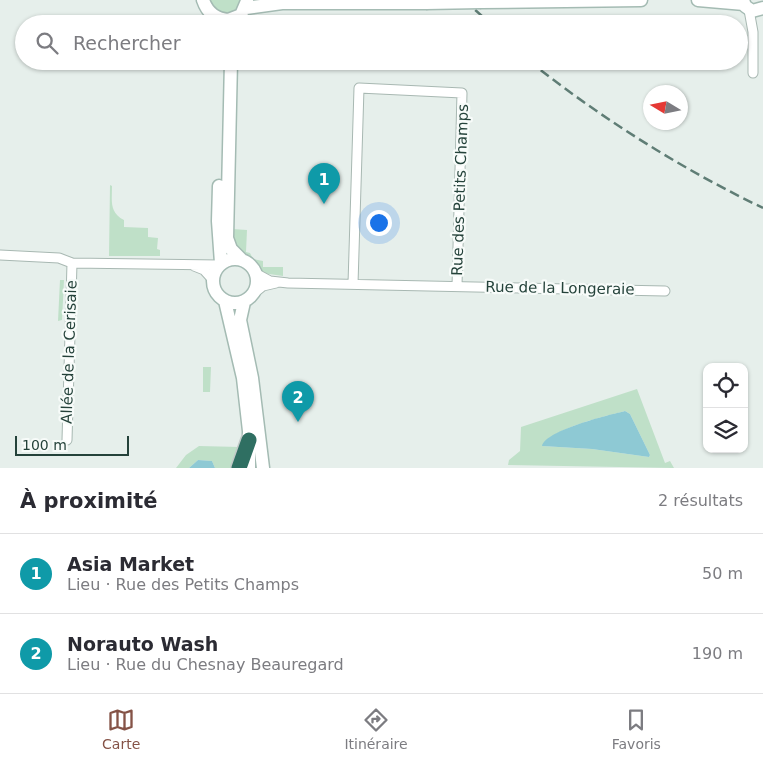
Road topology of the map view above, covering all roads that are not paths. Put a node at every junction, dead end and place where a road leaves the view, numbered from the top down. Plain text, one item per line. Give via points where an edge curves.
1 (642, 0) edge
2 (698, 0) edge
3 (202, 2) edge
4 (277, 2) edge
5 (751, 6) edge
6 (242, 12) edge
7 (214, 15) edge
8 (223, 70) edge
9 (231, 70) edge
10 (753, 73) dead end
11 (0, 255) edge
12 (241, 259) junction
13 (72, 263) junction
14 (220, 264) junction
15 (194, 266) junction
16 (257, 274) junction
17 (213, 280) junction
18 (276, 282) junction
19 (354, 284) junction
20 (457, 286) junction
21 (665, 291) dead end
22 (248, 298) junction
23 (226, 301) junction
24 (67, 440) dead end
25 (249, 440) junction
26 (240, 468) edge
27 (249, 468) edge
28 (263, 468) edge

1 - 4 main road, bridge
2 - 5 main road
3 - 7 main road
4 - 6 main road
5 - 10 street
8 - 14 main road via 218,222
9 - 12 main road via 227,238 230,249
11 - 13 street, Allée de la Cerisaie via 59,258
12 - 14 main road via 230,259
12 - 16 main road
13 - 15 street, Allée de la Cerisaie
13 - 24 street, Allée de la Cerisaie
14 - 15 street, Allée de la Cerisaie
14 - 17 main road
15 - 17 street via 204,270
16 - 18 street, Rue de la Longeraie
16 - 22 main road via 256,288
17 - 23 main road via 216,293
18 - 19 street, Rue de la Longeraie
18 - 22 street, Rue de la Longeraie via 263,286
19 - 20 street, Rue de la Longeraie
19 - 20 street, Rue des Petits Champs via 359,88 462,93
20 - 21 street, Rue de la Longeraie
22 - 23 main road via 234,304
22 - 28 main road via 240,320 252,378
23 - 25 main road via 243,378
25 - 26 highway
25 - 27 main road

